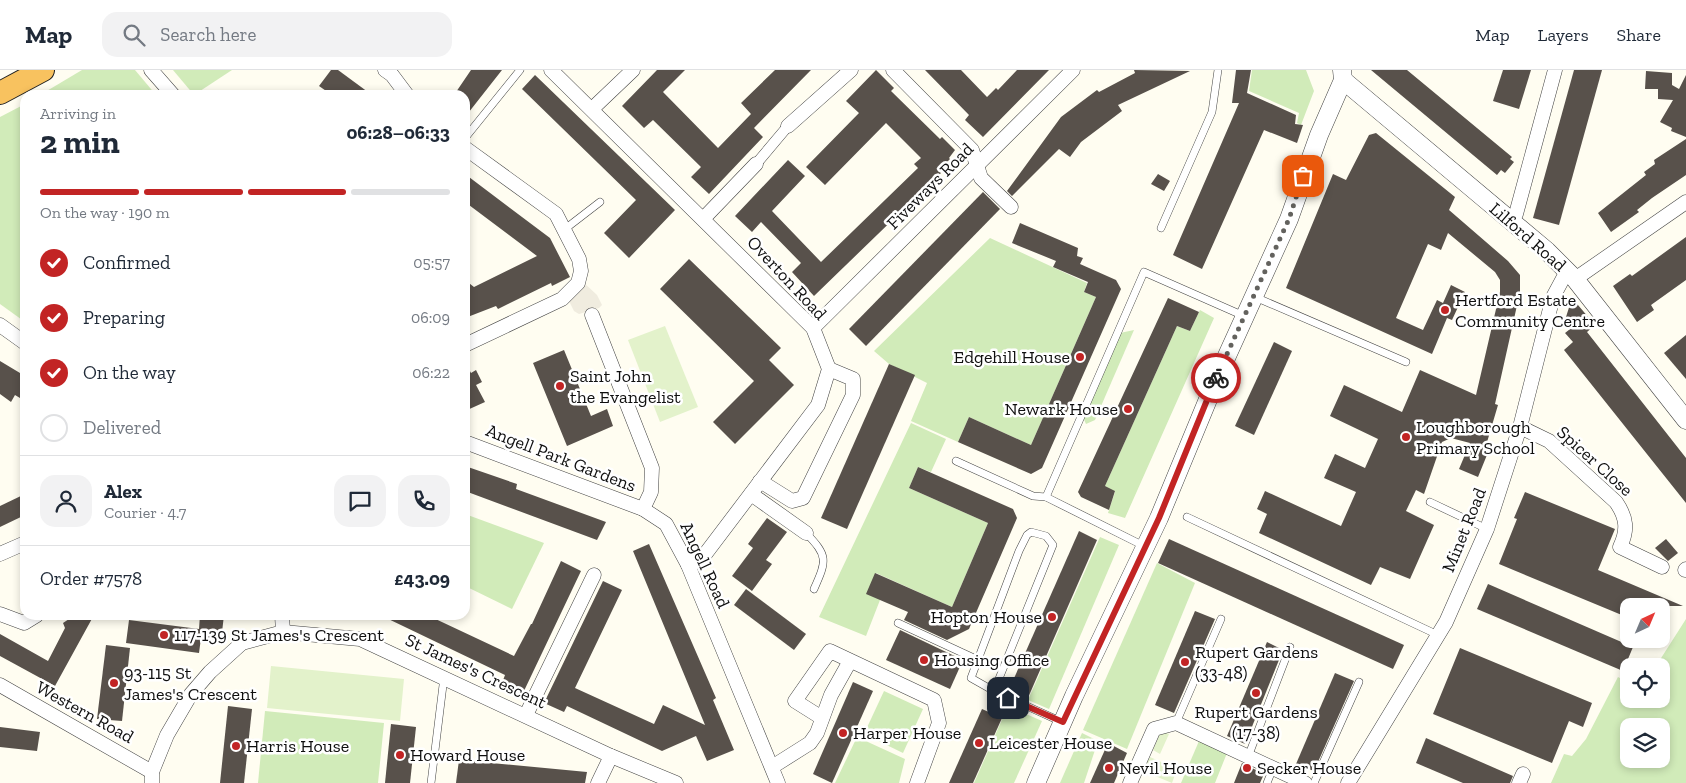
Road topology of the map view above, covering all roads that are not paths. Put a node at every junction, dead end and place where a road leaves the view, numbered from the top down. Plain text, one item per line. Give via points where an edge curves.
1 (43, 70) edge
2 (151, 70) edge
3 (520, 70) edge
4 (551, 70) edge
5 (633, 70) edge
6 (851, 70) edge
7 (893, 70) edge
8 (1073, 70) edge
9 (1218, 70) edge
10 (1555, 70) edge
11 (391, 72) edge
12 (1342, 75) edge
13 (169, 90) edge
14 (404, 90) edge
15 (0, 93) edge
16 (592, 109) junction
17 (788, 126) joint
18 (470, 132) edge
19 (470, 152) edge
20 (756, 164) joint
21 (977, 165) junction
22 (600, 202) dead end
23 (1686, 202) edge
24 (1011, 207) dead end
25 (704, 218) junction
26 (1511, 221) junction
27 (1161, 228) dead end
28 (565, 229) junction
29 (1571, 275) junction
30 (1253, 296) junction
31 (592, 315) dead end
32 (1244, 316) junction
33 (0, 325) edge
34 (813, 328) junction
35 (20, 339) edge
36 (470, 343) edge
37 (1406, 362) dead end
38 (829, 369) junction
39 (1686, 420) edge
40 (1520, 427) junction
41 (470, 444) edge
42 (956, 461) dead end
43 (760, 481) junction
44 (751, 494) junction
45 (1046, 497) junction
46 (1430, 502) dead end
47 (643, 509) junction
48 (1187, 517) dead end
49 (1487, 529) junction
50 (806, 532) joint
51 (20, 545) edge
52 (1144, 546) junction
53 (0, 554) edge
54 (688, 565) junction
55 (1662, 568) dead end
56 (594, 575) dead end
57 (814, 589) dead end
58 (0, 614) edge
59 (1221, 619) dead end
60 (29, 620) edge
61 (282, 620) edge
62 (898, 623) dead end
63 (283, 632) junction
64 (1438, 635) junction
65 (1290, 648) dead end
66 (978, 660) junction
67 (850, 661) junction
68 (444, 676) junction
69 (1359, 682) dead end
70 (0, 685) edge
71 (994, 691) junction
72 (526, 715) junction
73 (822, 718) junction
74 (1063, 722) junction
75 (1176, 723) junction
76 (611, 756) junction
77 (1248, 757) junction
78 (772, 767) junction
79 (1272, 768) junction
80 (152, 777) edge
81 (431, 783) edge
82 (598, 783) edge
83 (676, 783) edge
84 (778, 783) edge
85 (917, 783) edge
86 (1036, 783) edge
87 (1130, 783) edge
88 (1266, 783) edge
89 (1305, 783) edge
90 (1314, 783) edge
91 (1348, 783) edge

1 - 15 highway
2 - 13 street
3 - 18 lane
4 - 16 street, Overton Road
5 - 16 street
6 - 17 street
7 - 21 street via 972,150
8 - 21 street, Fiveways Road
9 - 27 lane via 1212,112
10 - 26 street via 1516,214
11 - 14 street
12 - 26 street, Lilford Road
12 - 30 street via 1289,219
16 - 25 street, Overton Road
17 - 20 street
19 - 28 street via 556,214
20 - 25 street
21 - 24 street via 982,178
21 - 34 street, Fiveways Road
22 - 28 lane
23 - 29 street
25 - 34 street, Overton Road
26 - 29 street, Lilford Road
28 - 36 street via 579,259 578,283 562,299
29 - 39 street, Lilford Road
29 - 40 street, Minet Road via 1553,297
30 - 32 street
30 - 37 lane
31 - 47 street via 652,468 651,492
32 - 45 lane via 1144,272
32 - 52 street via 1159,518
33 - 35 street
34 - 38 street, Overton Road
38 - 43 street via 818,405
38 - 43 street via 853,379 853,395 803,498 792,501
40 - 49 street, Minet Road
40 - 55 street, Spicer Close via 1549,441 1616,502 1624,514 1627,533 1620,547
41 - 47 street, Angell Park Gardens
42 - 45 lane via 1033,496
43 - 44 street
44 - 50 street
44 - 54 street via 703,557
45 - 52 lane
46 - 49 lane
47 - 54 street, Angell Road via 666,524
48 - 64 lane
49 - 64 street, Minet Road
50 - 57 lane via 824,554 825,564
51 - 53 street
52 - 74 street
54 - 78 street, Angell Road
56 - 72 street
58 - 60 street via 24,623
59 - 75 lane
61 - 63 street
62 - 66 lane
63 - 68 street, St James's Crescent via 360,638
63 - 80 street, St James's Crescent via 242,643 210,672 167,734
64 - 91 street, Minet Road
65 - 77 lane
66 - 71 lane via 971,678
66 - 71 lane via 1027,535 1038,532 1046,536 1053,545 1051,551
67 - 73 street
67 - 73 street via 830,651 795,701
67 - 85 street via 934,700 939,723
68 - 72 street, St James's Crescent
68 - 81 lane
69 - 90 lane
70 - 80 street, Western Road
71 - 74 lane
72 - 76 street, St James's Crescent
73 - 78 street via 810,743
74 - 86 street
75 - 77 street
75 - 87 street via 1154,729
76 - 82 street
76 - 83 street, St James's Crescent
77 - 79 street
78 - 84 street, Angell Road
79 - 88 lane
79 - 89 street

